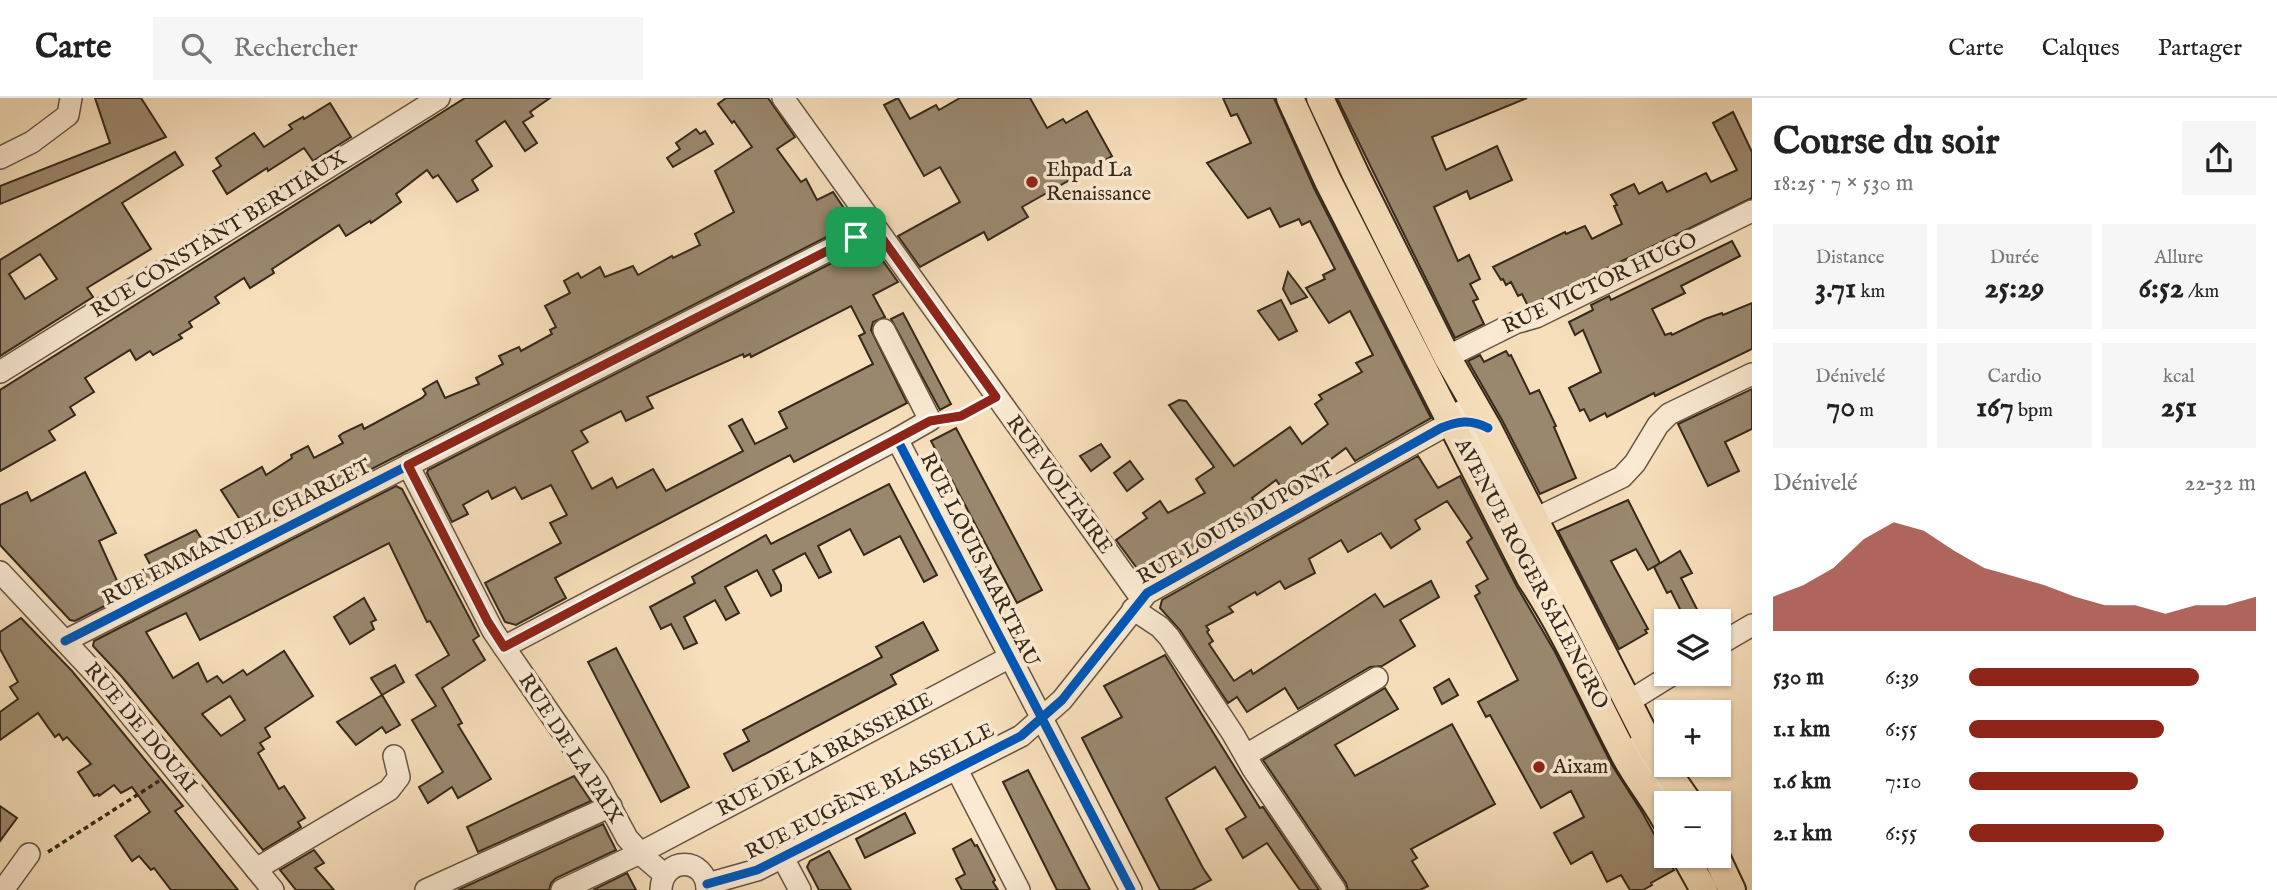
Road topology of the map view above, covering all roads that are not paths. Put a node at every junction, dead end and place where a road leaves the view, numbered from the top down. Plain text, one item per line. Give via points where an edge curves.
1 (71, 98) edge
2 (439, 98) edge
3 (783, 98) edge
4 (1290, 98) edge
5 (1301, 98) edge
6 (1310, 98) edge
7 (1320, 98) edge
8 (0, 158) edge
9 (1752, 211) edge
10 (874, 227) junction
11 (884, 330) dead end
12 (1447, 356) junction
13 (0, 373) edge
14 (1752, 374) edge
15 (1470, 424) junction
16 (897, 439) junction
17 (408, 465) junction
18 (1524, 530) junction
19 (0, 572) edge
20 (1137, 604) junction
21 (1752, 625) edge
22 (1731, 637) edge
23 (65, 641) junction
24 (504, 647) junction
25 (1010, 657) junction
26 (1377, 678) dead end
27 (1654, 686) edge
28 (1628, 702) junction
29 (1042, 719) junction
30 (1245, 755) junction
31 (394, 756) dead end
32 (956, 768) junction
33 (1680, 791) edge
34 (1654, 796) edge
35 (611, 806) junction
36 (640, 853) junction
37 (29, 854) road end
38 (783, 858) junction
39 (1692, 868) edge
40 (1703, 868) edge
41 (1722, 868) edge
42 (256, 869) junction
43 (663, 882) edge
44 (707, 887) edge
45 (3, 890) edge
46 (272, 890) edge
47 (426, 890) edge
48 (562, 890) edge
49 (800, 890) edge
50 (1019, 890) edge
51 (1131, 890) edge
52 (1335, 890) edge
53 (1704, 890) edge
54 (1716, 890) edge
55 (1732, 890) edge

1 - 8 street via 68,115 32,142
2 - 13 street, RUE CONSTANT BERTIAUX
3 - 10 street, RUE VOLTAIRE
4 - 15 main road, AVENUE ROGER SALENGRO via 1328,181
5 - 15 street via 1429,359
6 - 15 street
7 - 12 main road, AVENUE ROGER SALENGRO
9 - 12 street, RUE VICTOR HUGO
10 - 17 street, RUE EMMANUEL CHARLET
10 - 20 street, RUE VOLTAIRE
11 - 16 street via 930,421
12 - 15 main road, AVENUE ROGER SALENGRO
14 - 18 street via 1662,419 1636,463 1622,477
15 - 18 main road, AVENUE ROGER SALENGRO
15 - 18 main road, AVENUE ROGER SALENGRO
15 - 20 street, RUE LOUIS DUPONT via 1281,516 1152,590
16 - 24 street, RUE LOUIS MARTEAU
16 - 25 street, RUE LOUIS MARTEAU
17 - 23 street, RUE EMMANUEL CHARLET
17 - 24 street, RUE DE LA PAIX
18 - 28 main road, AVENUE ROGER SALENGRO
18 - 34 main road, AVENUE ROGER SALENGRO via 1530,578 1549,605 1628,761
19 - 23 street, RUE DE DOUAI
20 - 29 street, RUE LOUIS DUPONT
20 - 30 street, RUE VOLTAIRE via 1169,636
21 - 22 street
23 - 42 street, RUE DE DOUAI via 104,682
24 - 35 street, RUE DE LA PAIX
25 - 29 street, RUE LOUIS MARTEAU
25 - 36 street, RUE DE LA BRASSERIE
26 - 30 street
27 - 28 street
28 - 33 main road, AVENUE ROGER SALENGRO via 1658,760
29 - 32 street, RUE EUGÈNE BLASSELLE via 1021,736
29 - 51 street, RUE LOUIS MARTEAU
30 - 52 street, RUE VOLTAIRE
31 - 42 street via 399,778 389,790
32 - 38 street, RUE EUGÈNE BLASSELLE
32 - 50 street
35 - 36 street, RUE DE LA PAIX
35 - 47 street
36 - 43 street, RUE DE LA PAIX
36 - 48 street, RUE DE LA BRASSERIE
37 - 45 street
38 - 44 street, RUE EUGÈNE BLASSELLE
38 - 49 street
39 - 53 main road
40 - 54 street
41 - 55 main road
42 - 46 street, RUE DE DOUAI
43 - 44 street via 678,865 693,866 702,873

